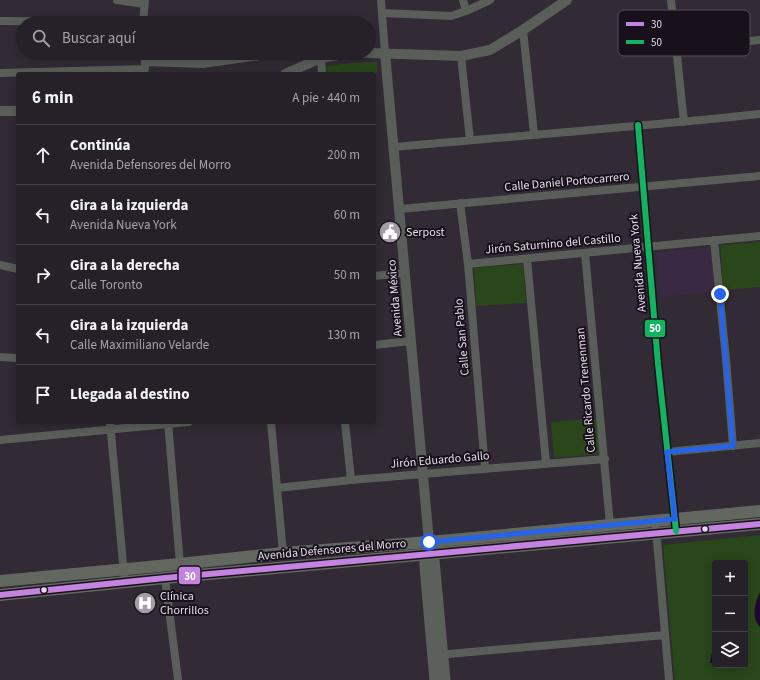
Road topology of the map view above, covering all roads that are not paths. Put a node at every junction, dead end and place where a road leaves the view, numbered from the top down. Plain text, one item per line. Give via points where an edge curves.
1 (117, 0) edge
2 (381, 0) edge
3 (464, 0) edge
4 (490, 0) edge
5 (567, 0) edge
6 (670, 0) edge
7 (145, 2) edge
8 (671, 10) edge
9 (466, 11) junction
10 (382, 13) junction
11 (144, 16) edge
12 (0, 21) edge
13 (16, 21) edge
14 (523, 30) junction
15 (760, 40) edge
16 (750, 41) edge
17 (376, 53) edge
18 (385, 53) junction
19 (461, 56) junction
20 (676, 56) edge
21 (232, 60) edge
22 (316, 60) edge
23 (321, 60) edge
24 (145, 68) edge
25 (16, 72) edge
26 (29, 72) edge
27 (290, 72) edge
28 (322, 72) edge
29 (0, 73) edge
30 (0, 111) edge
31 (16, 111) edge
32 (760, 114) edge
33 (685, 122) junction
34 (638, 125) junction
35 (533, 134) junction
36 (470, 140) junction
37 (394, 147) junction
38 (760, 176) edge
39 (643, 187) junction
40 (460, 204) junction
41 (400, 209) junction
42 (760, 236) edge
43 (714, 240) junction
44 (648, 247) junction
45 (586, 253) junction
46 (527, 259) junction
47 (468, 264) junction
48 (0, 265) edge
49 (16, 269) edge
50 (406, 273) junction
51 (376, 276) edge
52 (411, 341) junction
53 (376, 345) edge
54 (0, 357) edge
55 (16, 358) edge
56 (149, 424) edge
57 (168, 424) edge
58 (271, 424) edge
59 (346, 424) edge
60 (110, 426) edge
61 (0, 440) edge
62 (760, 444) edge
63 (733, 446) junction
64 (667, 452) junction
65 (605, 459) junction
66 (546, 463) junction
67 (486, 468) junction
68 (424, 474) junction
69 (351, 480) junction
70 (277, 488) junction
71 (760, 511) edge
72 (675, 519) junction
73 (610, 524) junction
74 (760, 524) edge
75 (656, 527) junction
76 (676, 531) junction
77 (429, 542) junction
78 (283, 553) junction
79 (430, 554) junction
80 (180, 564) junction
81 (123, 569) junction
82 (165, 578) junction
83 (0, 581) edge
84 (124, 582) junction
85 (0, 595) edge
86 (665, 635) junction
87 (438, 655) junction
88 (178, 680) edge
89 (435, 680) edge
90 (445, 680) edge
91 (669, 680) edge

1 - 7 street
2 - 10 street
3 - 9 street
4 - 9 street
5 - 14 street
6 - 8 street
7 - 11 street
9 - 10 street via 451,16
10 - 18 street
12 - 13 street
14 - 19 street via 490,50
14 - 35 street
15 - 16 street
17 - 18 street
18 - 19 street
18 - 37 street, Avenida México
19 - 36 street
20 - 33 street
21 - 24 street
22 - 27 street
23 - 28 street
24 - 26 street
25 - 29 street
30 - 31 street
32 - 33 street
33 - 34 street
34 - 35 street
34 - 39 street, Avenida Nueva York
35 - 36 street
36 - 37 street
37 - 41 street, Avenida México
38 - 39 street, Calle Daniel Portocarrero
39 - 40 street, Calle Daniel Portocarrero
39 - 44 street, Avenida Nueva York
40 - 41 street, Calle Daniel Portocarrero
40 - 47 street, Calle San Pablo
41 - 50 street, Avenida México
42 - 43 street, Jirón Saturnino del Castillo
43 - 44 street, Jirón Saturnino del Castillo
43 - 63 street
44 - 45 street, Jirón Saturnino del Castillo
44 - 64 street, Avenida Nueva York
45 - 46 street, Jirón Saturnino del Castillo
45 - 65 street, Calle Ricardo Trenenman
46 - 47 street, Jirón Saturnino del Castillo
46 - 66 street
47 - 67 street, Calle San Pablo
48 - 49 street
50 - 51 street
50 - 52 street, Avenida México
52 - 53 street
52 - 68 street, Avenida México
54 - 55 street
56 - 60 street
57 - 80 street
58 - 70 street
59 - 69 street
60 - 61 street
60 - 81 street
62 - 63 street
63 - 64 street
64 - 72 street, Avenida Nueva York
65 - 66 street, Jirón Eduardo Gallo
65 - 73 street, Calle Ricardo Trenenman
66 - 67 street, Jirón Eduardo Gallo
67 - 68 street, Jirón Eduardo Gallo
68 - 69 street, Jirón Eduardo Gallo
68 - 77 street, Avenida México
69 - 70 street, Jirón Eduardo Gallo
70 - 78 street
71 - 72 main road, Avenida Defensores del Morro
72 - 75 main road, Avenida Defensores del Morro
72 - 76 street, Avenida Nueva York
73 - 75 main road, Avenida Defensores del Morro
73 - 77 main road, Avenida Defensores del Morro
74 - 76 main road, Avenida Defensores del Morro
75 - 76 main road, Avenida Defensores del Morro
75 - 79 main road, Avenida Defensores del Morro
75 - 86 street
77 - 78 main road, Avenida Defensores del Morro
77 - 79 main road
78 - 80 main road, Avenida Defensores del Morro
79 - 82 main road, Avenida Defensores del Morro
79 - 87 main road via 434,560
80 - 81 main road, Avenida Defensores del Morro
81 - 83 main road, Avenida Defensores del Morro
81 - 84 street
82 - 84 main road, Avenida Defensores del Morro
82 - 88 street
84 - 85 main road, Avenida Defensores del Morro
86 - 87 street
86 - 91 street
87 - 89 main road
87 - 90 main road

